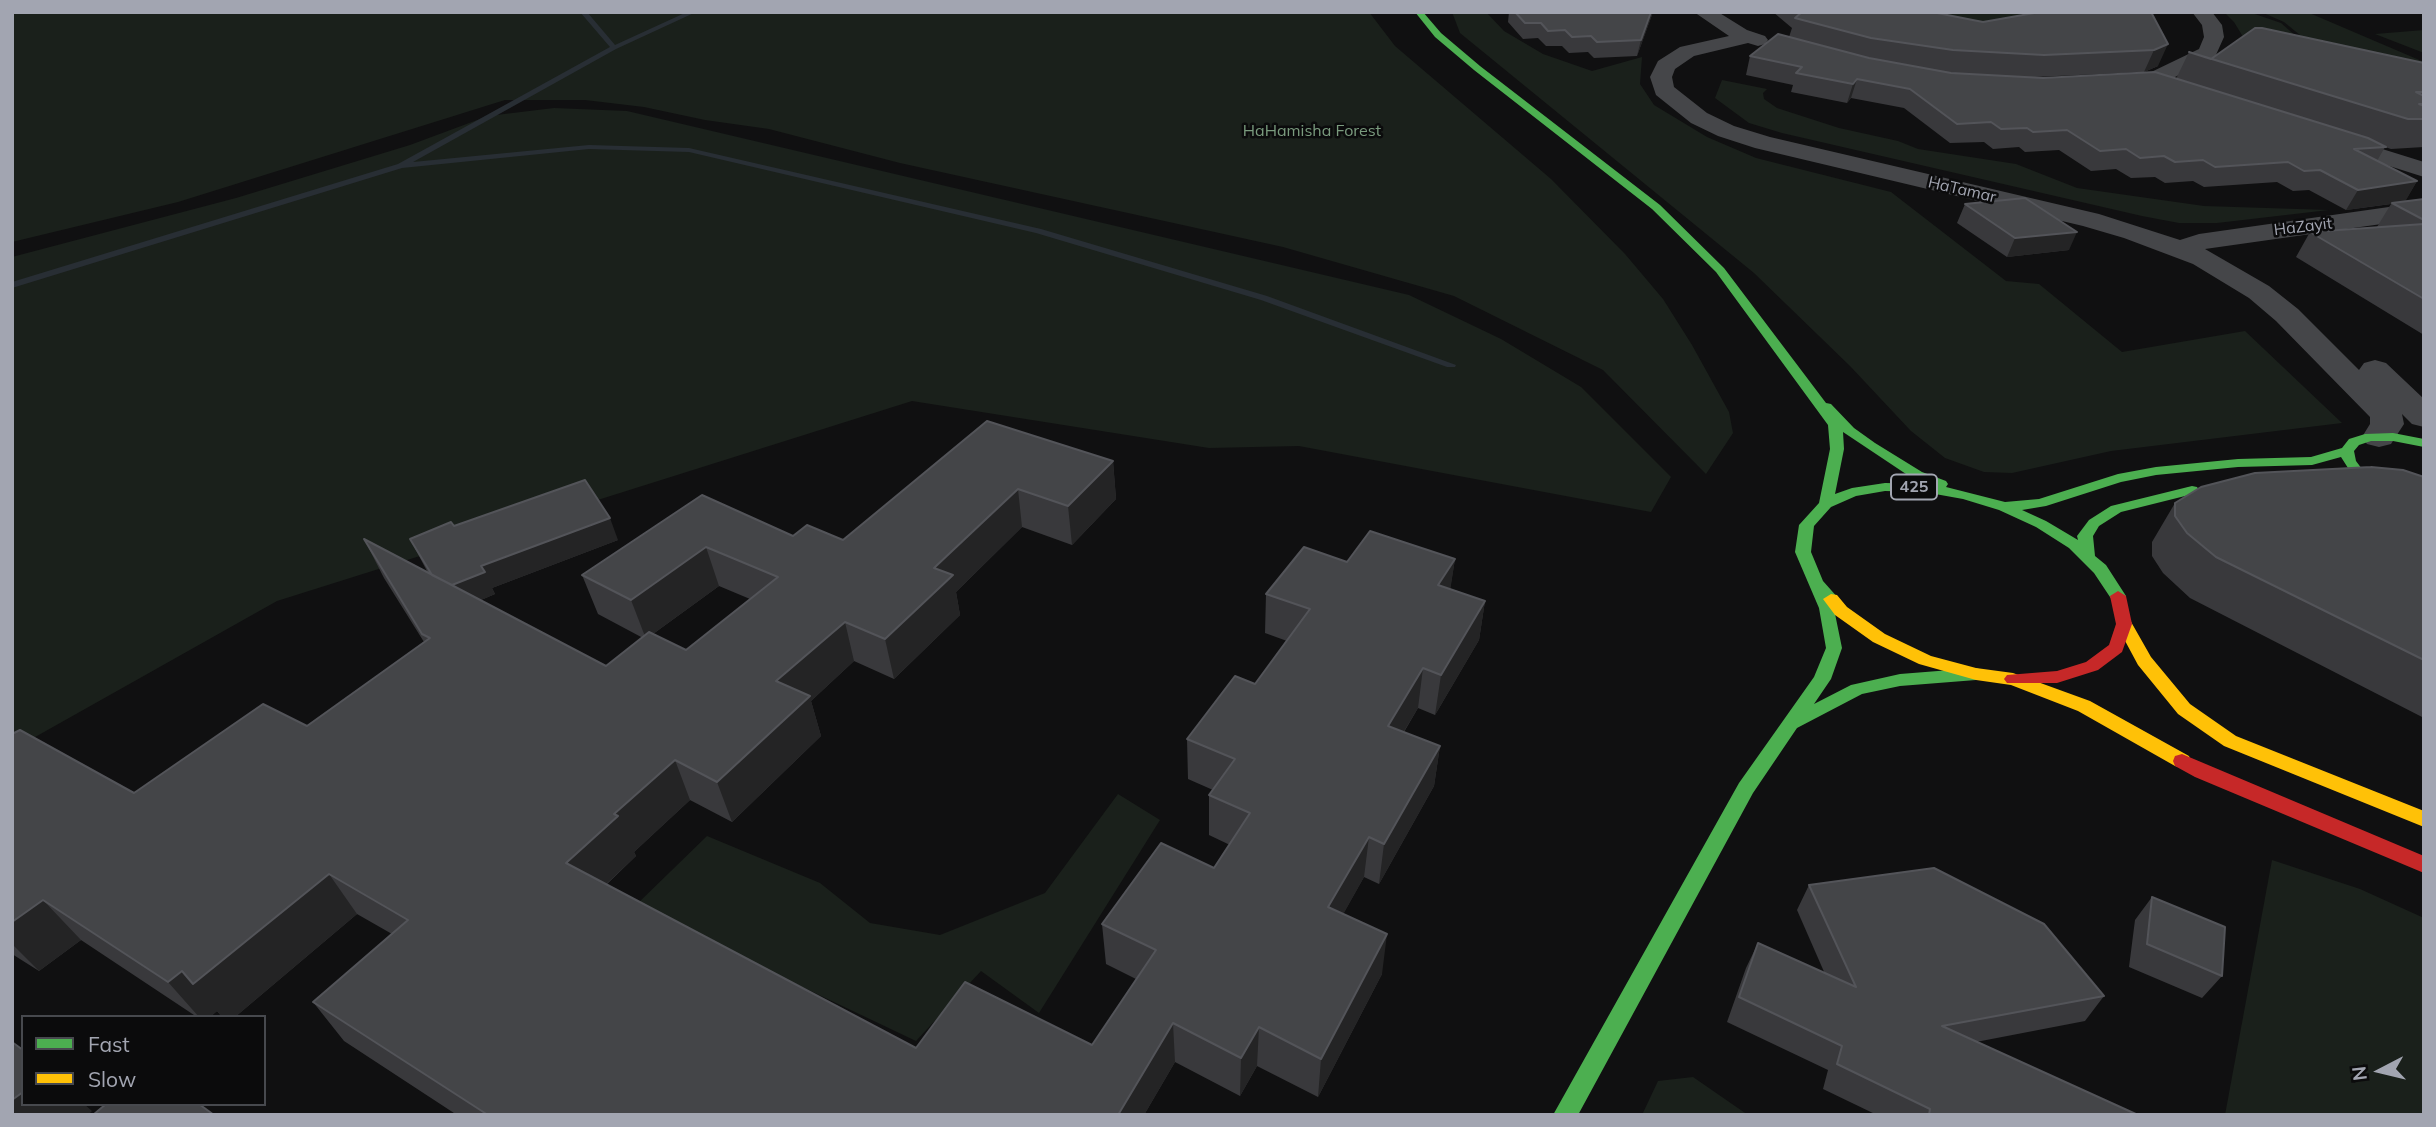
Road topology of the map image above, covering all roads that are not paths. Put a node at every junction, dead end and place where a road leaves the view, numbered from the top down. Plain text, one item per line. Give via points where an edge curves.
1 (1419, 12) edge
2 (1704, 12) edge
3 (2202, 12) edge
4 (2149, 81) junction
5 (2091, 85) edge
6 (2185, 93) edge
7 (2304, 131) edge
8 (2424, 170) edge
9 (2424, 210) edge
10 (2191, 245) junction
11 (2345, 374) junction
12 (2384, 378) junction
13 (2424, 380) edge
14 (1821, 402) junction
15 (2424, 417) edge
16 (2379, 437) junction
17 (2424, 443) edge
18 (2347, 451) junction
19 (2345, 488) edge
20 (2204, 489) edge
21 (1965, 495) junction
22 (2398, 498) junction
23 (1826, 504) junction
24 (2004, 507) junction
25 (2424, 508) edge
26 (2087, 556) junction
27 (1816, 583) junction
28 (2124, 624) junction
29 (1976, 674) junction
30 (2013, 679) junction
31 (1791, 725) junction
32 (2424, 819) edge
33 (2424, 865) edge
34 (1565, 1115) edge

1 - 14 main road, 425 via 1477,68 1688,237
2 - 10 street, HaTamar via 1764,42 1687,51 1666,66 1661,77 1664,90 1699,118 1726,131
3 - 4 street via 2214,37 2208,52
4 - 5 street
4 - 6 street
7 - 8 street
9 - 10 street, HaZayit
10 - 11 street, HaTamar via 2287,315
10 - 12 street, HaTamar via 2257,270 2289,291
11 - 12 street
11 - 16 street, HaTamar via 2386,415 2387,424
12 - 13 street
12 - 15 street, HaTamar
14 - 21 main road, 425 via 1870,446 1917,475
14 - 23 main road, 425 via 1835,425 1837,449
16 - 17 main road
16 - 18 main road via 2354,442
18 - 22 main road via 2360,475
18 - 24 main road via 2312,461 2155,471 2041,503
19 - 22 main road
20 - 26 main road via 2116,509 2094,523 2085,536
21 - 23 main road, 425 via 1885,487 1852,492
21 - 24 main road, 425
22 - 25 main road
23 - 27 main road, 425 via 1807,525 1803,552
24 - 26 main road, 425 via 2041,524
26 - 28 main road, 425 via 2119,597
27 - 29 main road, 425 via 1841,611 1878,638 1925,660
27 - 31 main road via 1827,608 1834,648 1822,679
28 - 30 main road, 425 via 2116,648 2092,666 2057,677
28 - 32 main road, 425 via 2144,661 2184,709 2230,741
29 - 30 main road, 425
29 - 31 main road via 1900,680 1857,689
30 - 33 main road, 425 via 2084,706 2202,772
31 - 34 main road via 1746,788

